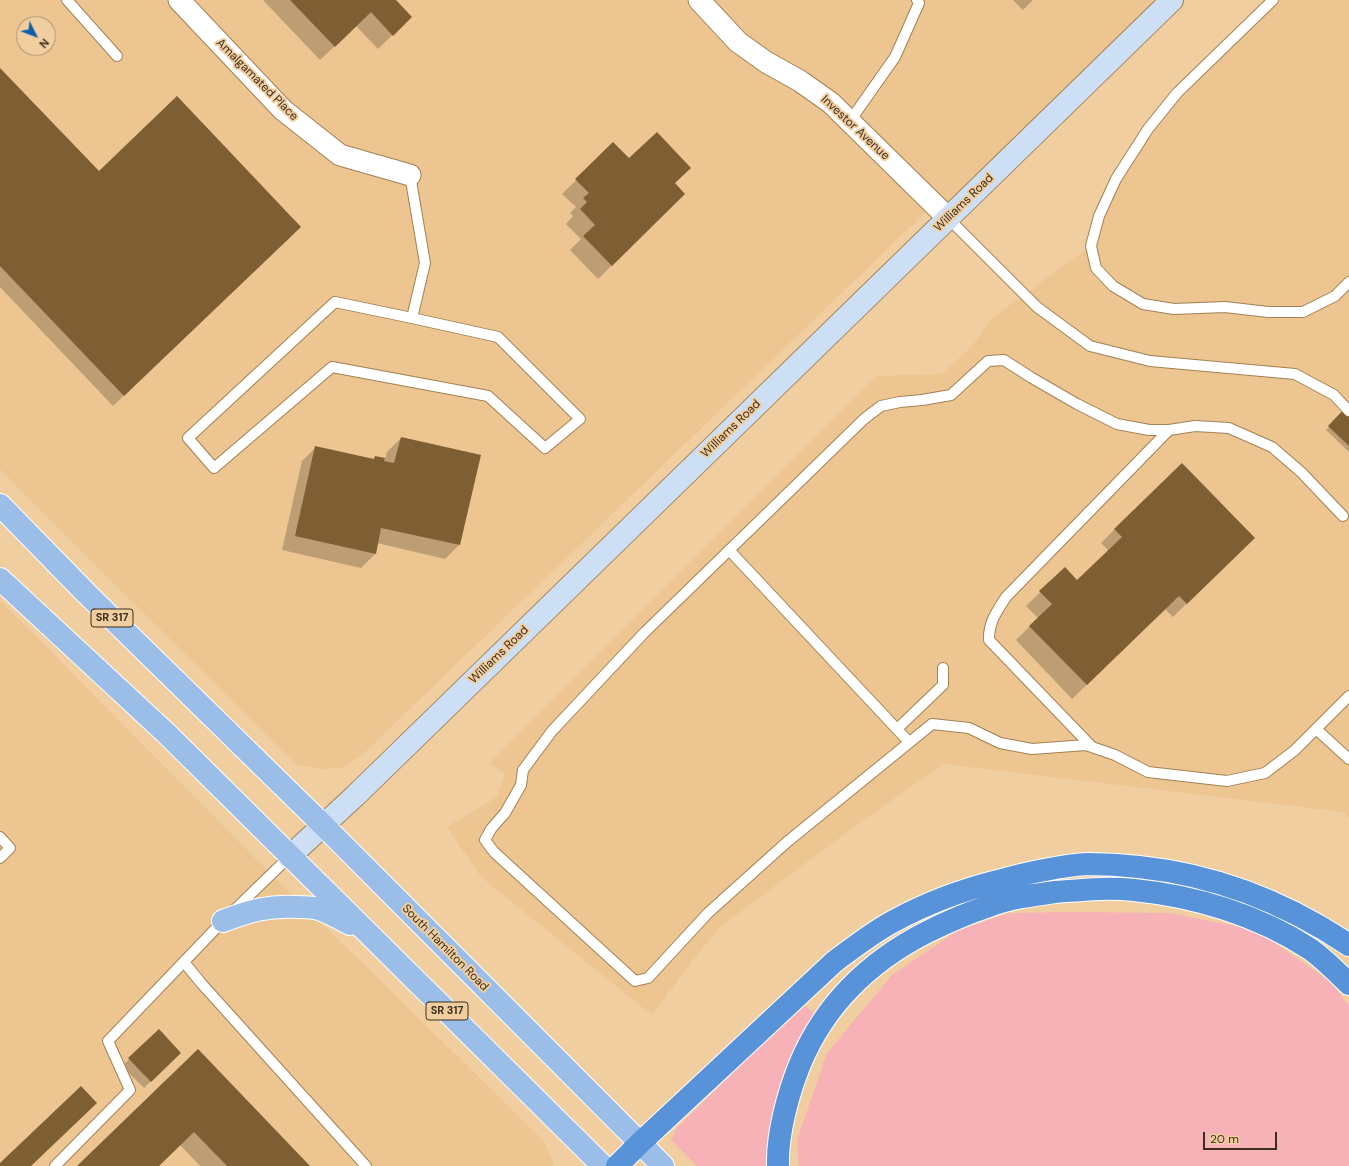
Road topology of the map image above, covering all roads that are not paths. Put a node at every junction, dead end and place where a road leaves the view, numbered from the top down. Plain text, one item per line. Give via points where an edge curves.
1 (66, 0) edge
2 (179, 0) edge
3 (699, 0) edge
4 (917, 0) edge
5 (1172, 0) edge
6 (1273, 0) edge
7 (116, 56) dead end
8 (850, 121) junction
9 (410, 175) joint
10 (948, 218) junction
11 (1349, 282) edge
12 (412, 318) junction
13 (1349, 411) edge
14 (1169, 430) junction
15 (0, 504) edge
16 (1343, 516) dead end
17 (729, 550) junction
18 (0, 580) edge
19 (943, 668) dead end
20 (1349, 696) edge
21 (897, 729) junction
22 (1316, 729) junction
23 (909, 742) junction
24 (1092, 747) junction
25 (1349, 760) edge
26 (324, 826) junction
27 (0, 837) edge
28 (290, 857) junction
29 (0, 858) edge
30 (223, 921) junction
31 (377, 942) junction
32 (1349, 945) edge
33 (184, 962) junction
34 (1349, 984) edge
35 (640, 1143) junction
36 (55, 1166) edge
37 (366, 1166) edge
38 (603, 1166) edge
39 (617, 1166) edge
40 (664, 1166) edge
41 (778, 1166) edge

1 - 7 lane
2 - 9 street, Amalgamated Place via 283,110 340,155
3 - 8 street, Investor Avenue via 738,42 766,62 800,81
4 - 8 lane via 919,3 895,58
5 - 10 main road, Williams Road
6 - 11 lane via 1177,93 1148,129 1116,179 1099,216 1091,246 1096,268 1113,286 1143,304 1174,309 1225,307 1268,312 1304,312 1335,296
8 - 10 street, Investor Avenue
9 - 12 lane via 425,263
10 - 13 lane via 1037,307 1090,346 1150,361 1295,374 1334,395
10 - 26 main road, Williams Road
12 - 12 lane via 498,337 580,419 545,448 488,396 332,367 214,468 188,438 335,302
14 - 16 lane via 1195,426 1229,428 1272,447 1301,472
14 - 17 lane via 1149,430 1117,424 1077,404 1004,360 988,361 951,395 881,406 864,419
14 - 24 lane via 1006,597 990,626 989,640
15 - 26 main road, South Hamilton Road / SR 317 via 86,593
17 - 21 lane
17 - 23 lane via 644,633 552,730 523,770 521,785 485,840 494,852 635,981 648,978 708,913 801,829
18 - 28 main road, SR 317 via 167,734
19 - 21 lane via 942,685
20 - 22 lane
21 - 23 lane
22 - 24 lane via 1295,750 1265,773 1227,781 1148,772 1115,755
22 - 25 lane
23 - 24 lane via 932,724 969,728 1000,743 1032,749 1086,745
26 - 28 main road, Williams Road
26 - 35 main road, South Hamilton Road / SR 317
27 - 29 lane via 10,848
28 - 30 lane
28 - 31 main road, SR 317
30 - 31 main road via 260,908 308,907 321,910 349,924
30 - 33 lane
31 - 38 main road, SR 317
32 - 35 highway via 1298,914 1239,888 1163,870 1088,864 1047,870 969,888 931,902 894,921 834,962
33 - 36 lane via 108,1041 130,1090
33 - 37 lane
34 - 41 highway via 1310,950 1282,933 1224,908 1179,897 1133,890 1086,889 1036,895 990,905 947,922 904,944 867,971 841,998 807,1047 792,1084 783,1122
35 - 39 highway
35 - 40 main road, South Hamilton Road / SR 317

